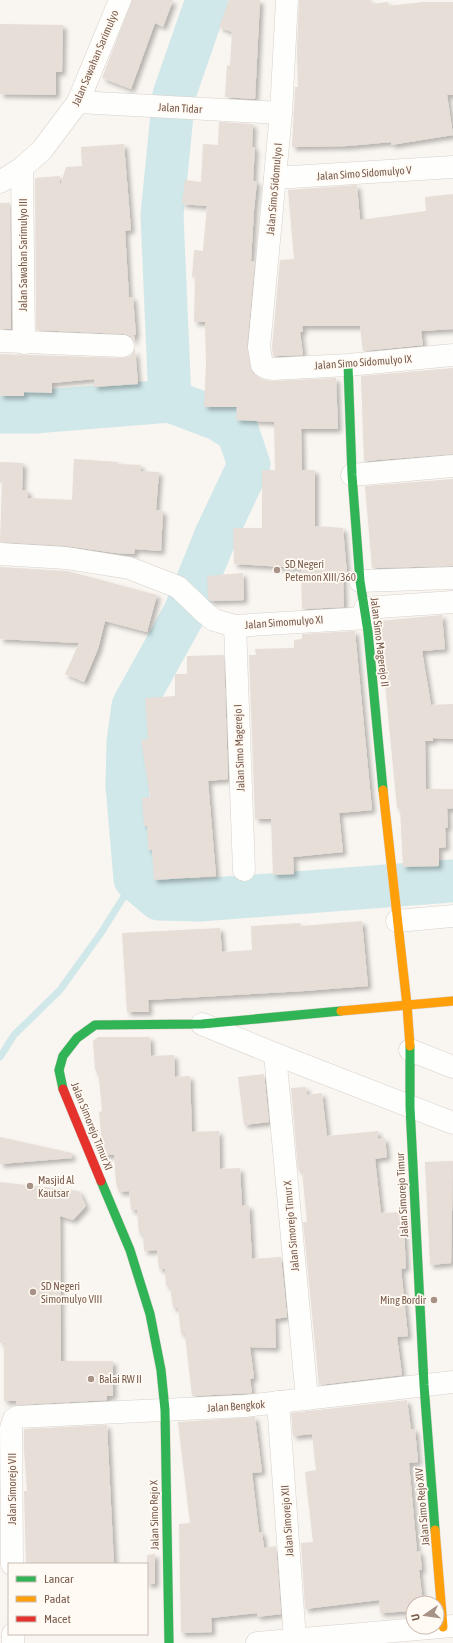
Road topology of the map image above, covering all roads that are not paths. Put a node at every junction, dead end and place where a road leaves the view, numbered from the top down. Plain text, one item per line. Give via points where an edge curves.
1 (120, 0) edge
2 (287, 0) edge
3 (78, 102) junction
4 (281, 113) junction
5 (453, 167) edge
6 (22, 168) junction
7 (275, 178) junction
8 (0, 182) edge
9 (0, 341) edge
10 (24, 343) junction
11 (123, 346) dead end
12 (453, 355) edge
13 (348, 365) junction
14 (273, 369) joint
15 (453, 466) edge
16 (352, 474) junction
17 (0, 554) edge
18 (453, 578) edge
19 (360, 581) junction
20 (453, 602) edge
21 (366, 613) junction
22 (235, 626) junction
23 (244, 870) dead end
24 (453, 916) edge
25 (397, 921) junction
26 (453, 1001) edge
27 (407, 1005) junction
28 (202, 1024) junction
29 (410, 1050) junction
30 (275, 1054) junction
31 (453, 1068) edge
32 (410, 1107) junction
33 (453, 1123) edge
34 (453, 1382) edge
35 (424, 1385) junction
36 (306, 1399) junction
37 (278, 1402) junction
38 (164, 1410) junction
39 (17, 1417) joint
40 (12, 1563) edge
41 (448, 1626) edge
42 (295, 1640) junction
43 (170, 1643) edge
44 (267, 1643) edge

1 - 3 street, Jalan Sawahan Sarimulyo
2 - 4 street, Jalan Simo Sidomulyo I
3 - 4 street, Jalan Tidar
3 - 6 street, Jalan Sawahan Sarimulyo via 42,150
4 - 7 street, Jalan Simo Sidomulyo I
5 - 7 street, Jalan Simo Sidomulyo V
6 - 8 street, Jalan Sawahan Sarimulyo
6 - 10 street, Jalan Sawahan Sarimulyo III
7 - 14 street, Jalan Simo Sidomulyo I via 259,347 262,365
9 - 10 street
10 - 11 street
12 - 13 street, Jalan Simo Sidomulyo IX
13 - 14 street, Jalan Simo Sidomulyo IX
13 - 16 street, Jalan Simo Magerejo II
15 - 16 street
16 - 19 street, Jalan Simo Magerejo II
17 - 22 street, Jalan Simomulyo XI via 66,558 130,568 178,587 214,620
18 - 19 street
19 - 21 street, Jalan Simo Magerejo II
20 - 21 street, Jalan Simomulyo XI
21 - 22 street, Jalan Simomulyo XI
21 - 25 street, Jalan Simo Magerejo II
22 - 23 street, Jalan Simo Magerejo I
24 - 25 street
25 - 27 street, Jalan Simorejo Timur
26 - 27 street
27 - 28 street, Jalan Simorejo Timur XI
27 - 29 street, Jalan Simorejo Timur
28 - 30 street
28 - 38 street, Jalan Simorejo Timur XI via 95,1024 68,1047 59,1069 62,1086 137,1271 150,1314 161,1370
29 - 31 street
29 - 32 street, Jalan Simorejo Timur
30 - 32 street
30 - 36 street, Jalan Simorejo Timur X
32 - 33 street
32 - 35 street, Jalan Simorejo Timur
34 - 35 street, Jalan Bengkok
35 - 36 street, Jalan Bengkok
35 - 41 street, Jalan Simo Rejo XIV
36 - 37 street, Jalan Bengkok
37 - 38 street, Jalan Bengkok
37 - 42 street, Jalan Simorejo XII
38 - 39 street, Jalan Bengkok
38 - 43 street, Jalan Simo Rejo X
39 - 40 street, Jalan Simorejo VII via 11,1428
41 - 42 street
42 - 44 street

